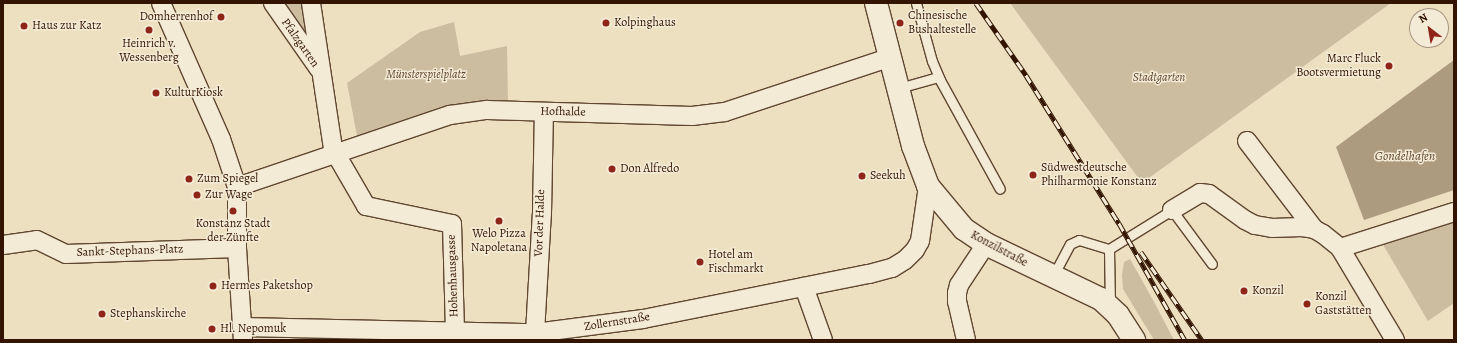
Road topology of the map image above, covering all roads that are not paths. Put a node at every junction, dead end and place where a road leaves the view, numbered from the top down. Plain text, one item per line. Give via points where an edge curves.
1 (161, 3) edge
2 (273, 3) edge
3 (311, 3) edge
4 (876, 3) edge
5 (916, 3) edge
6 (891, 56) junction
7 (322, 73) junction
8 (938, 77) junction
9 (899, 88) junction
10 (544, 112) junction
11 (1247, 141) dead end
12 (337, 154) junction
13 (928, 186) junction
14 (237, 187) junction
15 (1000, 189) dead end
16 (1172, 210) junction
17 (1454, 212) edge
18 (1314, 229) junction
19 (986, 244) junction
20 (3, 245) edge
21 (237, 248) junction
22 (1340, 248) junction
23 (1109, 250) junction
24 (1212, 264) dead end
25 (1053, 276) junction
26 (804, 287) junction
27 (1110, 305) junction
28 (455, 332) junction
29 (242, 333) edge
30 (535, 333) junction
31 (824, 340) edge
32 (966, 340) edge
33 (1134, 340) edge
34 (1395, 340) edge

1 - 14 street via 221,139
2 - 7 street, Pfalzgarten
3 - 7 street
4 - 6 street, Konzilstraße
5 - 8 lane
6 - 9 street, Konzilstraße
6 - 10 street, Hofhalde via 725,112 692,116
7 - 12 street, Pfalzgarten via 333,149
8 - 9 lane
8 - 15 lane
9 - 13 street, Konzilstraße via 913,146
10 - 12 street, Hofhalde via 487,110 450,115
10 - 30 street, Vor der Halde via 542,213
11 - 18 street
12 - 14 street, Hofhalde
12 - 28 street, Hohenhausgasse via 366,206 452,224
13 - 19 street, Konzilstraße via 964,229
13 - 26 street, Zollernstraße via 920,241 905,260 892,268
14 - 21 street
16 - 18 street via 1200,193 1209,194 1255,226
16 - 23 lane
16 - 24 lane
17 - 22 street
18 - 22 street via 1330,238
19 - 25 street, Konzilstraße
19 - 32 street via 959,285 957,293
20 - 21 street, Sankt-Stephans-Platz via 37,240 66,254
21 - 29 street
22 - 34 street
23 - 25 lane via 1079,240 1070,244
23 - 27 lane
25 - 27 street, Konzilstraße via 1093,294
26 - 30 street, Zollernstraße via 643,319
26 - 31 street
27 - 33 street, Konzilstraße
28 - 29 street, Zollernstraße
28 - 30 street, Zollernstraße

